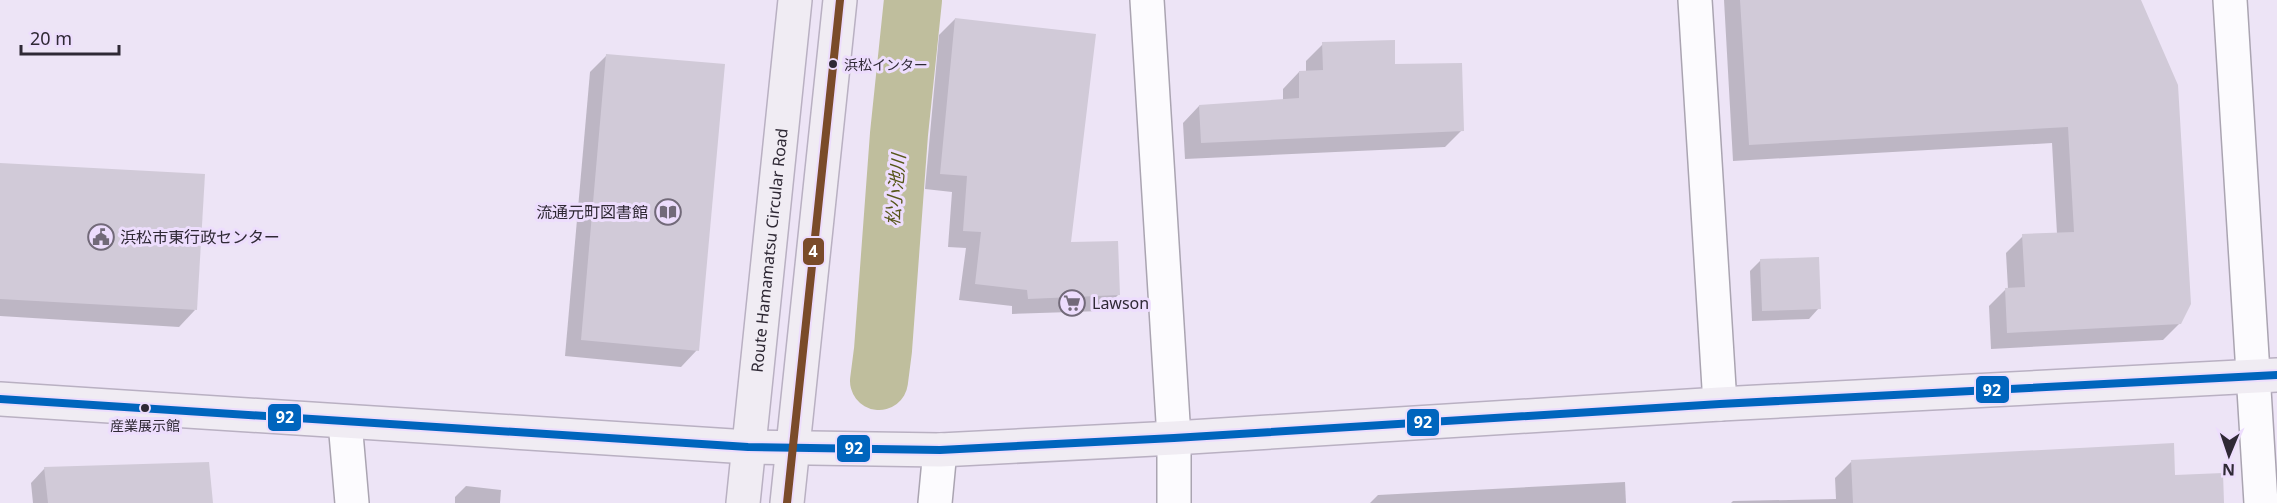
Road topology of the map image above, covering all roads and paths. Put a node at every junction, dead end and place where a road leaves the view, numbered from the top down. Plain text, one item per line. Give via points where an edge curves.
1 (795, 0) edge
2 (840, 0) edge
3 (1147, 0) edge
4 (1695, 0) edge
5 (2230, 0) edge
6 (2265, 376) edge
7 (0, 399) edge
8 (1719, 404) junction
9 (345, 422) junction
10 (1174, 438) junction
11 (748, 447) junction
12 (792, 448) junction
13 (940, 450) junction
14 (352, 503) edge
15 (743, 503) edge
16 (787, 503) edge
17 (935, 503) edge
18 (1174, 503) edge
19 (2261, 503) edge

1 - 11 main road, Route Hamamatsu Circular Road
2 - 12 main road
3 - 10 street
4 - 8 street
5 - 6 street
6 - 8 main road
6 - 19 street
7 - 9 main road
8 - 10 main road
9 - 11 main road
9 - 14 street
10 - 13 main road
10 - 18 street
11 - 12 main road
11 - 15 main road, Route Hamamatsu Circular Road
12 - 13 main road
12 - 16 main road
13 - 17 street

